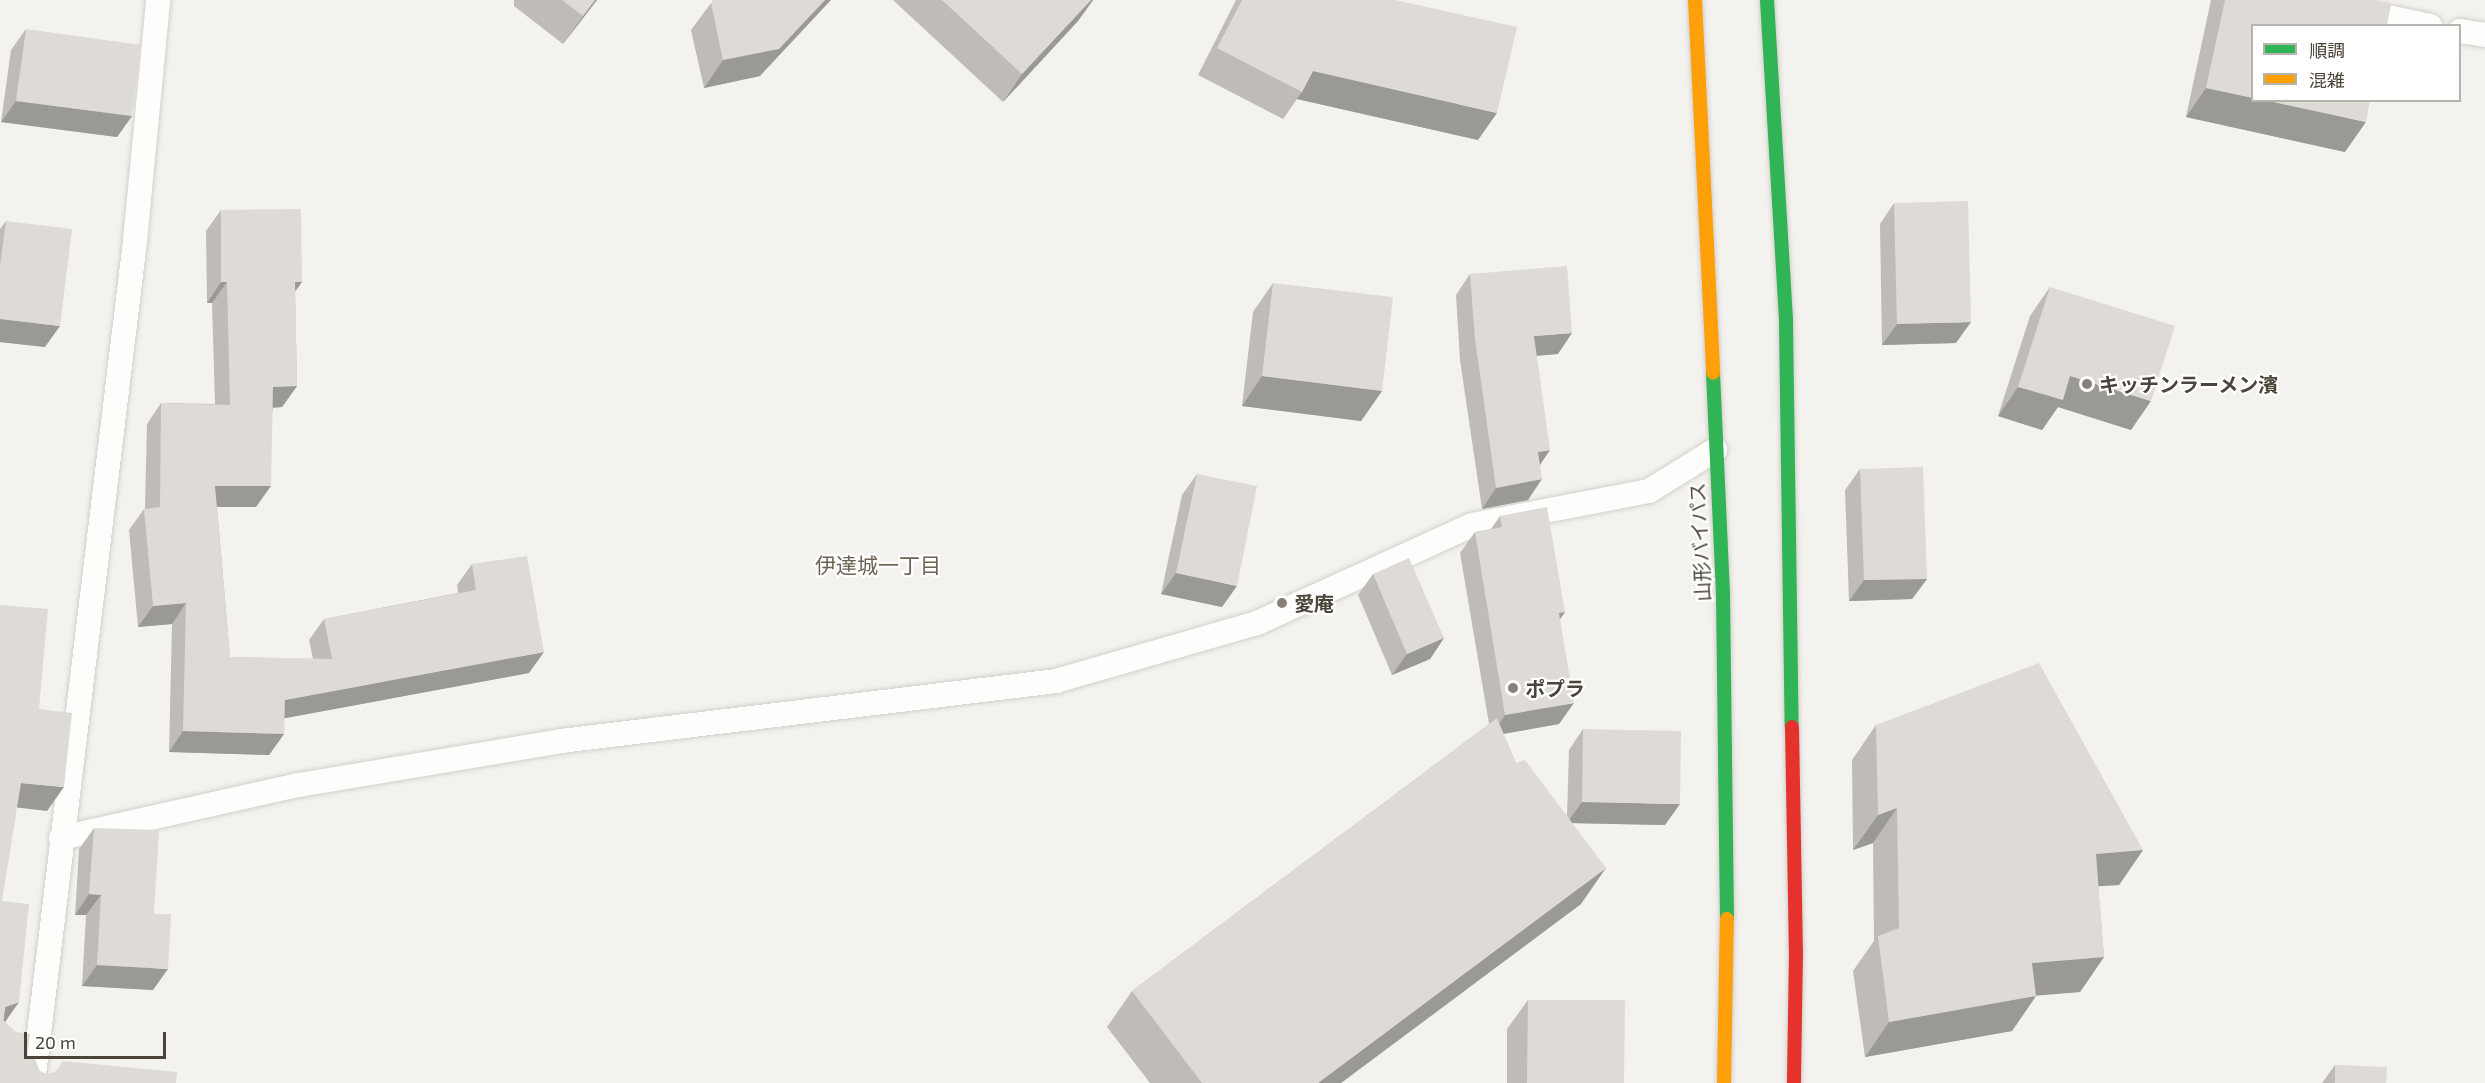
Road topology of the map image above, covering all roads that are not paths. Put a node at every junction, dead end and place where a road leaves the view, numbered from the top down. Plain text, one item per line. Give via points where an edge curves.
1 (158, 0) edge
2 (1695, 0) edge
3 (1767, 0) edge
4 (2307, 0) edge
5 (2421, 24) edge
6 (2461, 31) edge
7 (2485, 35) edge
8 (1714, 450) junction
9 (61, 838) junction
10 (33, 1083) edge
11 (1724, 1083) edge
12 (1794, 1083) edge

1 - 9 lane via 135,241
2 - 8 highway, 山形バイパス
3 - 12 highway via 1786,322 1796,952
4 - 5 lane
6 - 7 lane
8 - 9 lane via 1650,491 1472,525 1257,623 1056,681 549,743 299,785
8 - 11 highway, 山形バイパス via 1723,593 1727,929
9 - 10 lane via 29,1043

